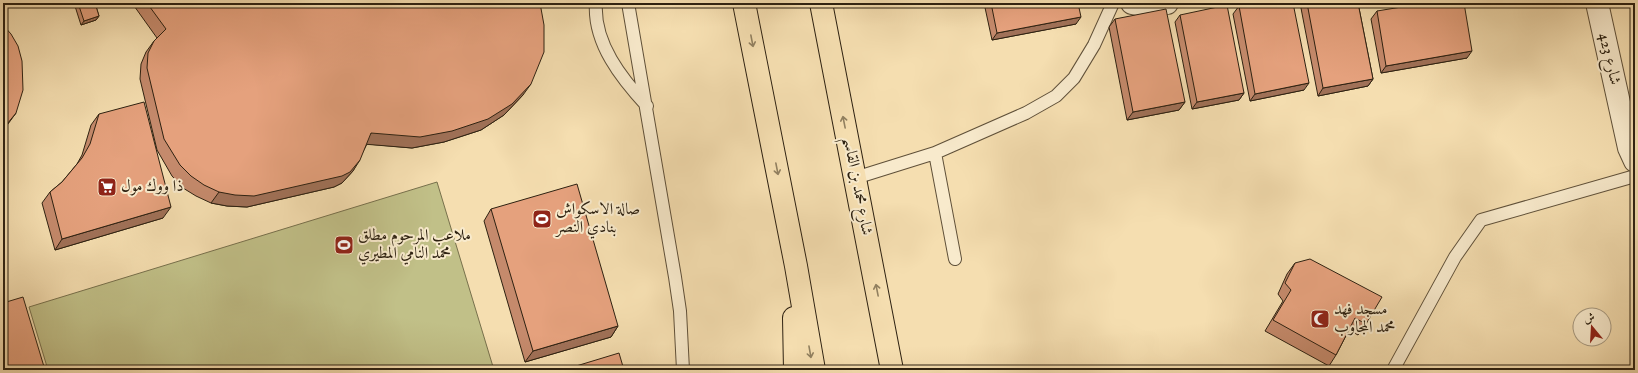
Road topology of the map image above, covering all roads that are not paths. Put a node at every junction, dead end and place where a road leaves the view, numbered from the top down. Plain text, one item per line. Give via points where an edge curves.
1 (596, 3) edge
2 (628, 3) edge
3 (744, 3) edge
4 (821, 3) edge
5 (1113, 3) edge
6 (1132, 3) edge
7 (1167, 3) edge
8 (1597, 3) edge
9 (647, 106) junction
10 (935, 153) junction
11 (1635, 162) edge
12 (1635, 176) edge
13 (855, 178) junction
14 (955, 259) dead end
15 (796, 266) junction
16 (882, 320) junction
17 (683, 370) edge
18 (794, 370) edge
19 (814, 370) edge
20 (892, 370) edge
21 (908, 370) edge
22 (1393, 370) edge

1 - 9 lane via 603,42 623,78
2 - 9 lane
3 -> 15 main road
13 -> 4 main road, شارع محمد بن القاسم
5 - 10 lane via 1094,45 1074,78 1056,96 1026,113
6 - 7 street via 1147,6
8 - 11 street, شارع 423 via 1629,148
9 - 17 lane via 675,277
10 - 13 lane
10 - 14 lane
12 - 22 lane via 1481,220 1455,257
16 -> 13 main road, شارع محمد بن القاسم
15 - 18 main road
15 -> 19 main road
16 - 20 main road, شارع محمد بن القاسم
16 - 21 main road

